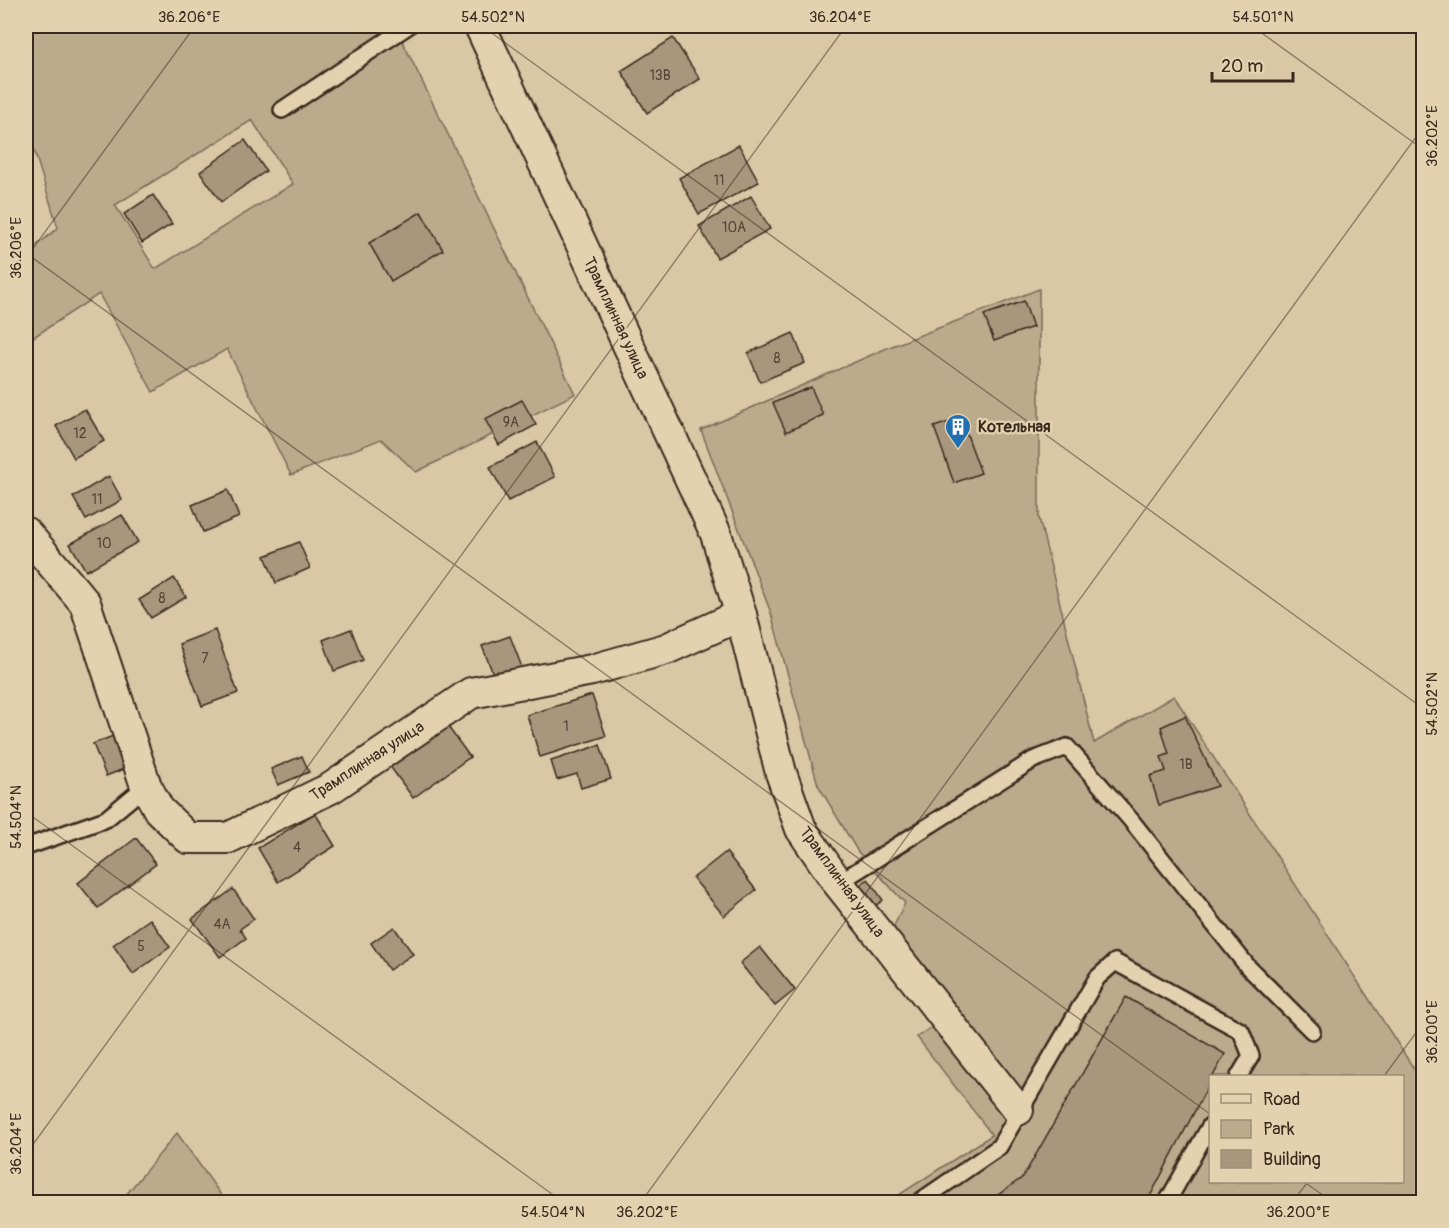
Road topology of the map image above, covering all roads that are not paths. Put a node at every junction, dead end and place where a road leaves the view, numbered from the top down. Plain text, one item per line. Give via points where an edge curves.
1 (408, 26) edge
2 (480, 26) edge
3 (282, 110) dead end
4 (26, 533) edge
5 (741, 615) junction
6 (146, 786) junction
7 (26, 847) edge
8 (838, 883) junction
9 (1312, 1031) dead end
10 (1240, 1075) edge
11 (1018, 1110) junction
12 (1209, 1128) edge
13 (919, 1203) edge
14 (1167, 1203) edge

1 - 3 lane
2 - 5 street, Трамплинная улица via 716,534
4 - 6 street, Трамплинная улица via 85,603
5 - 6 street, Трамплинная улица via 666,649 592,670 471,693 332,788 228,838 188,838 159,810
5 - 8 street, Трамплинная улица via 781,773 801,829
6 - 7 lane via 106,819
8 - 9 lane via 1032,760 1067,747 1248,966
8 - 11 street, Трамплинная улица
10 - 11 lane via 1251,1056 1240,1031 1115,962 1097,978
11 - 13 lane via 999,1147
12 - 14 lane

